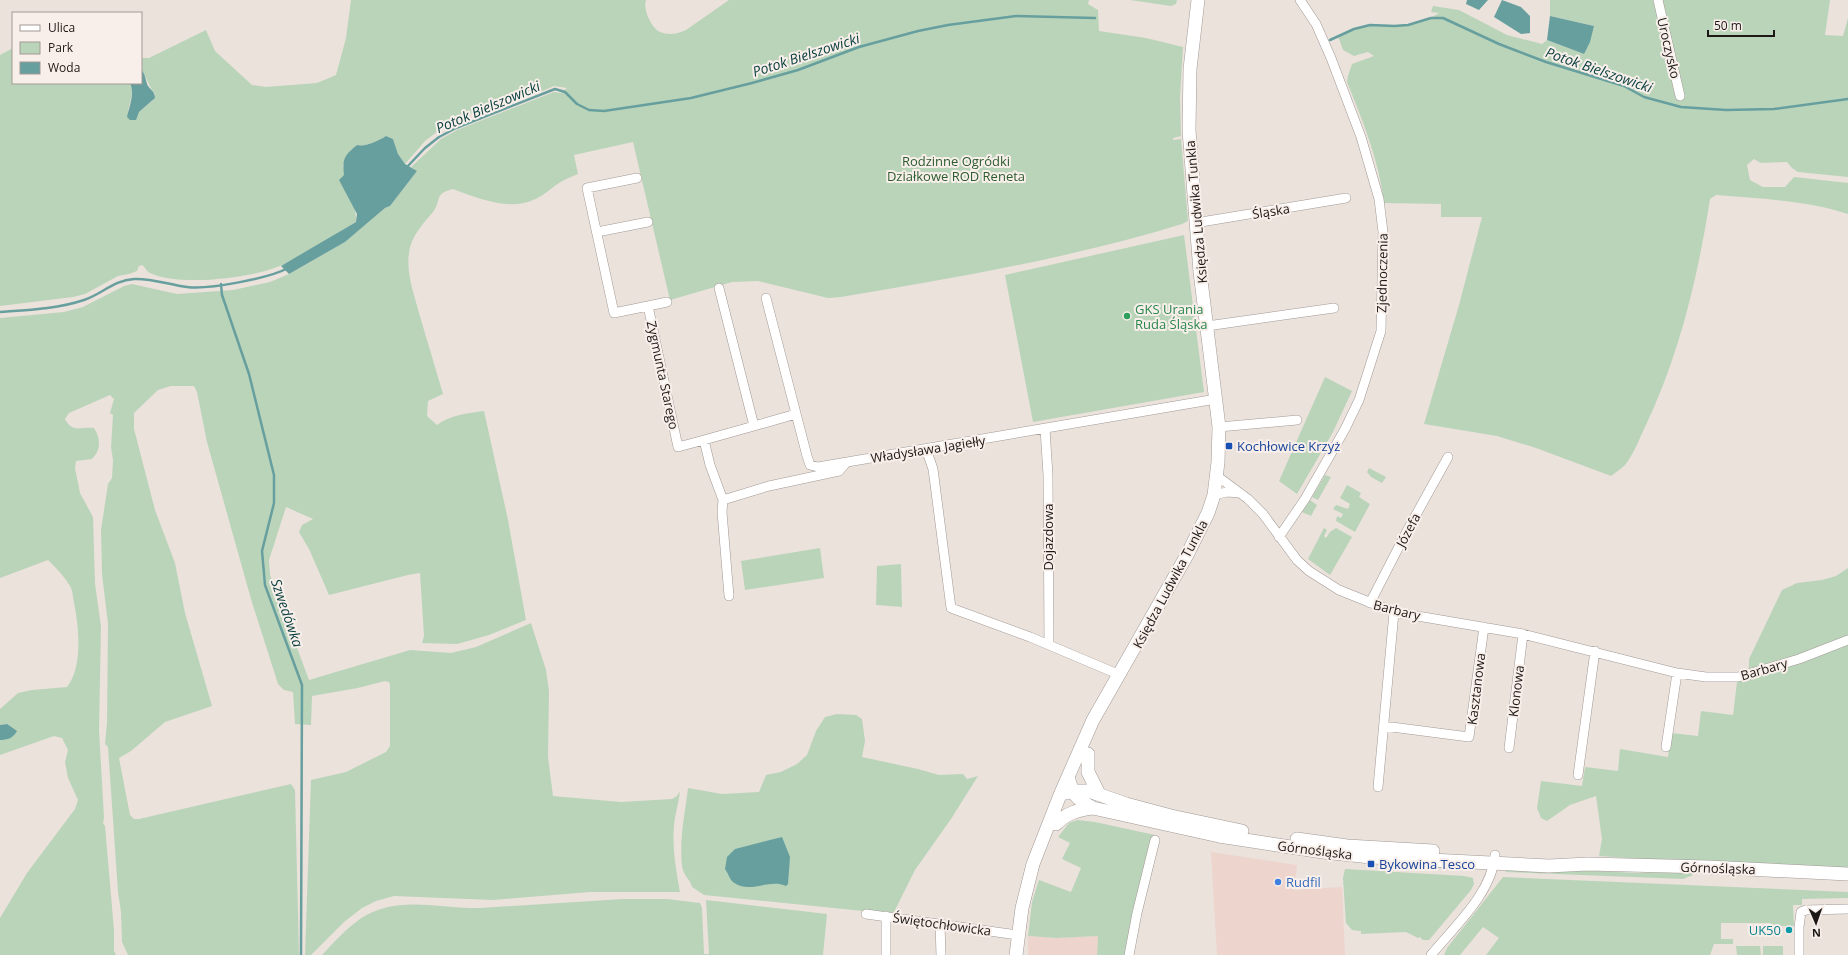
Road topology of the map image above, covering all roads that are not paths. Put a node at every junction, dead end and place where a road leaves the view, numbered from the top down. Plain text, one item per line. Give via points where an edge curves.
1 (1198, 0) edge
2 (1300, 0) edge
3 (1658, 0) edge
4 (1680, 96) dead end
5 (637, 178) dead end
6 (1346, 198) dead end
7 (648, 222) dead end
8 (1196, 223) junction
9 (597, 232) junction
10 (719, 288) dead end
11 (766, 298) dead end
12 (667, 302) dead end
13 (648, 306) junction
14 (1334, 308) dead end
15 (1207, 326) junction
16 (1216, 400) junction
17 (796, 414) junction
18 (1297, 420) dead end
19 (754, 426) junction
20 (1219, 427) junction
21 (1045, 429) junction
22 (704, 440) junction
23 (926, 449) junction
24 (1448, 457) dead end
25 (846, 463) junction
26 (1217, 476) junction
27 (1240, 493) junction
28 (1214, 495) junction
29 (723, 500) junction
30 (1279, 536) junction
31 (729, 596) dead end
32 (1370, 604) junction
33 (1394, 612) junction
34 (1484, 627) junction
35 (1523, 634) junction
36 (1848, 640) edge
37 (1049, 645) junction
38 (1595, 651) junction
39 (1676, 673) junction
40 (1117, 681) junction
41 (1384, 726) junction
42 (1666, 747) dead end
43 (1509, 748) dead end
44 (1088, 754) junction
45 (1578, 775) dead end
46 (1378, 787) dead end
47 (1066, 793) junction
48 (1099, 794) junction
49 (1093, 808) junction
50 (1056, 824) junction
51 (1155, 840) dead end
52 (1495, 859) junction
53 (1033, 864) junction
54 (1848, 874) edge
55 (1848, 909) edge
56 (866, 914) dead end
57 (886, 916) junction
58 (940, 924) junction
59 (1018, 935) junction
60 (886, 955) edge
61 (941, 955) edge
62 (1016, 955) edge
63 (1129, 955) edge
64 (1431, 955) edge
65 (1799, 955) edge

1 - 8 street, Księdza Ludwika Tunkla via 1188,104
2 - 30 street, Zjednoczenia via 1316,24 1331,58 1361,137 1379,199 1383,232 1381,332 1359,400 1350,418 1290,524
3 - 4 street, Uroczysko
5 - 9 street, Zygmunta Starego via 587,188
6 - 8 street, Śląska
7 - 9 street
8 - 15 street, Księdza Ludwika Tunkla
9 - 13 street, Zygmunta Starego via 614,313
10 - 19 street
11 - 17 street, Władysława Jagiełły
12 - 13 street
13 - 22 street, Zygmunta Starego via 678,447
14 - 15 street
15 - 16 street, Księdza Ludwika Tunkla
16 - 20 street, Księdza Ludwika Tunkla
16 - 21 street, Władysława Jagiełły
17 - 19 street
17 - 25 street, Władysława Jagiełły via 810,465 818,467
18 - 20 street
19 - 22 street
20 - 26 street, Księdza Ludwika Tunkla
21 - 23 street, Władysława Jagiełły
21 - 37 street, Dojazdowa via 1048,475
22 - 29 street
23 - 25 street, Władysława Jagiełły
23 - 37 street via 933,469 951,608
24 - 32 street, Józefa via 1406,531
25 - 29 street via 839,471 769,486
26 - 27 street, Barbary
26 - 28 street, Księdza Ludwika Tunkla
27 - 28 street
27 - 30 street, Barbary via 1263,514
28 - 40 street, Księdza Ludwika Tunkla via 1194,542
29 - 31 street
30 - 32 street, Barbary via 1297,560 1318,578
32 - 33 street, Barbary
33 - 34 street, Barbary
33 - 41 street
34 - 35 street, Barbary
34 - 41 street, Kasztanowa via 1469,737
35 - 38 street, Barbary
35 - 43 street, Klonowa
36 - 39 street, Barbary via 1799,659 1738,677 1706,677
37 - 40 street
38 - 39 street, Barbary
38 - 45 street
39 - 42 street
40 - 44 street, Księdza Ludwika Tunkla
40 - 47 street, Księdza Ludwika Tunkla via 1093,720 1068,777
41 - 46 street
44 - 47 street, Księdza Ludwika Tunkla
44 - 48 street via 1088,772
47 - 48 street, Górnośląska via 1081,790
47 - 49 street, Górnośląska
47 - 50 street, Księdza Ludwika Tunkla
47 - 53 street, Księdza Ludwika Tunkla
48 - 52 street, Górnośląska via 1171,816 1262,834 1362,847
49 - 50 street, Górnośląska via 1073,812
49 - 52 street, Górnośląska via 1219,836 1323,852 1386,858
50 - 53 street, Księdza Ludwika Tunkla
51 - 63 street
52 - 54 street, Górnośląska
52 - 64 street via 1484,890
53 - 59 street, Księdza Ludwika Tunkla
55 - 65 street via 1801,912
56 - 57 street, Świętochłowicka
57 - 58 street, Świętochłowicka
57 - 60 street
58 - 59 street, Świętochłowicka
58 - 61 street
59 - 62 street, Księdza Ludwika Tunkla

